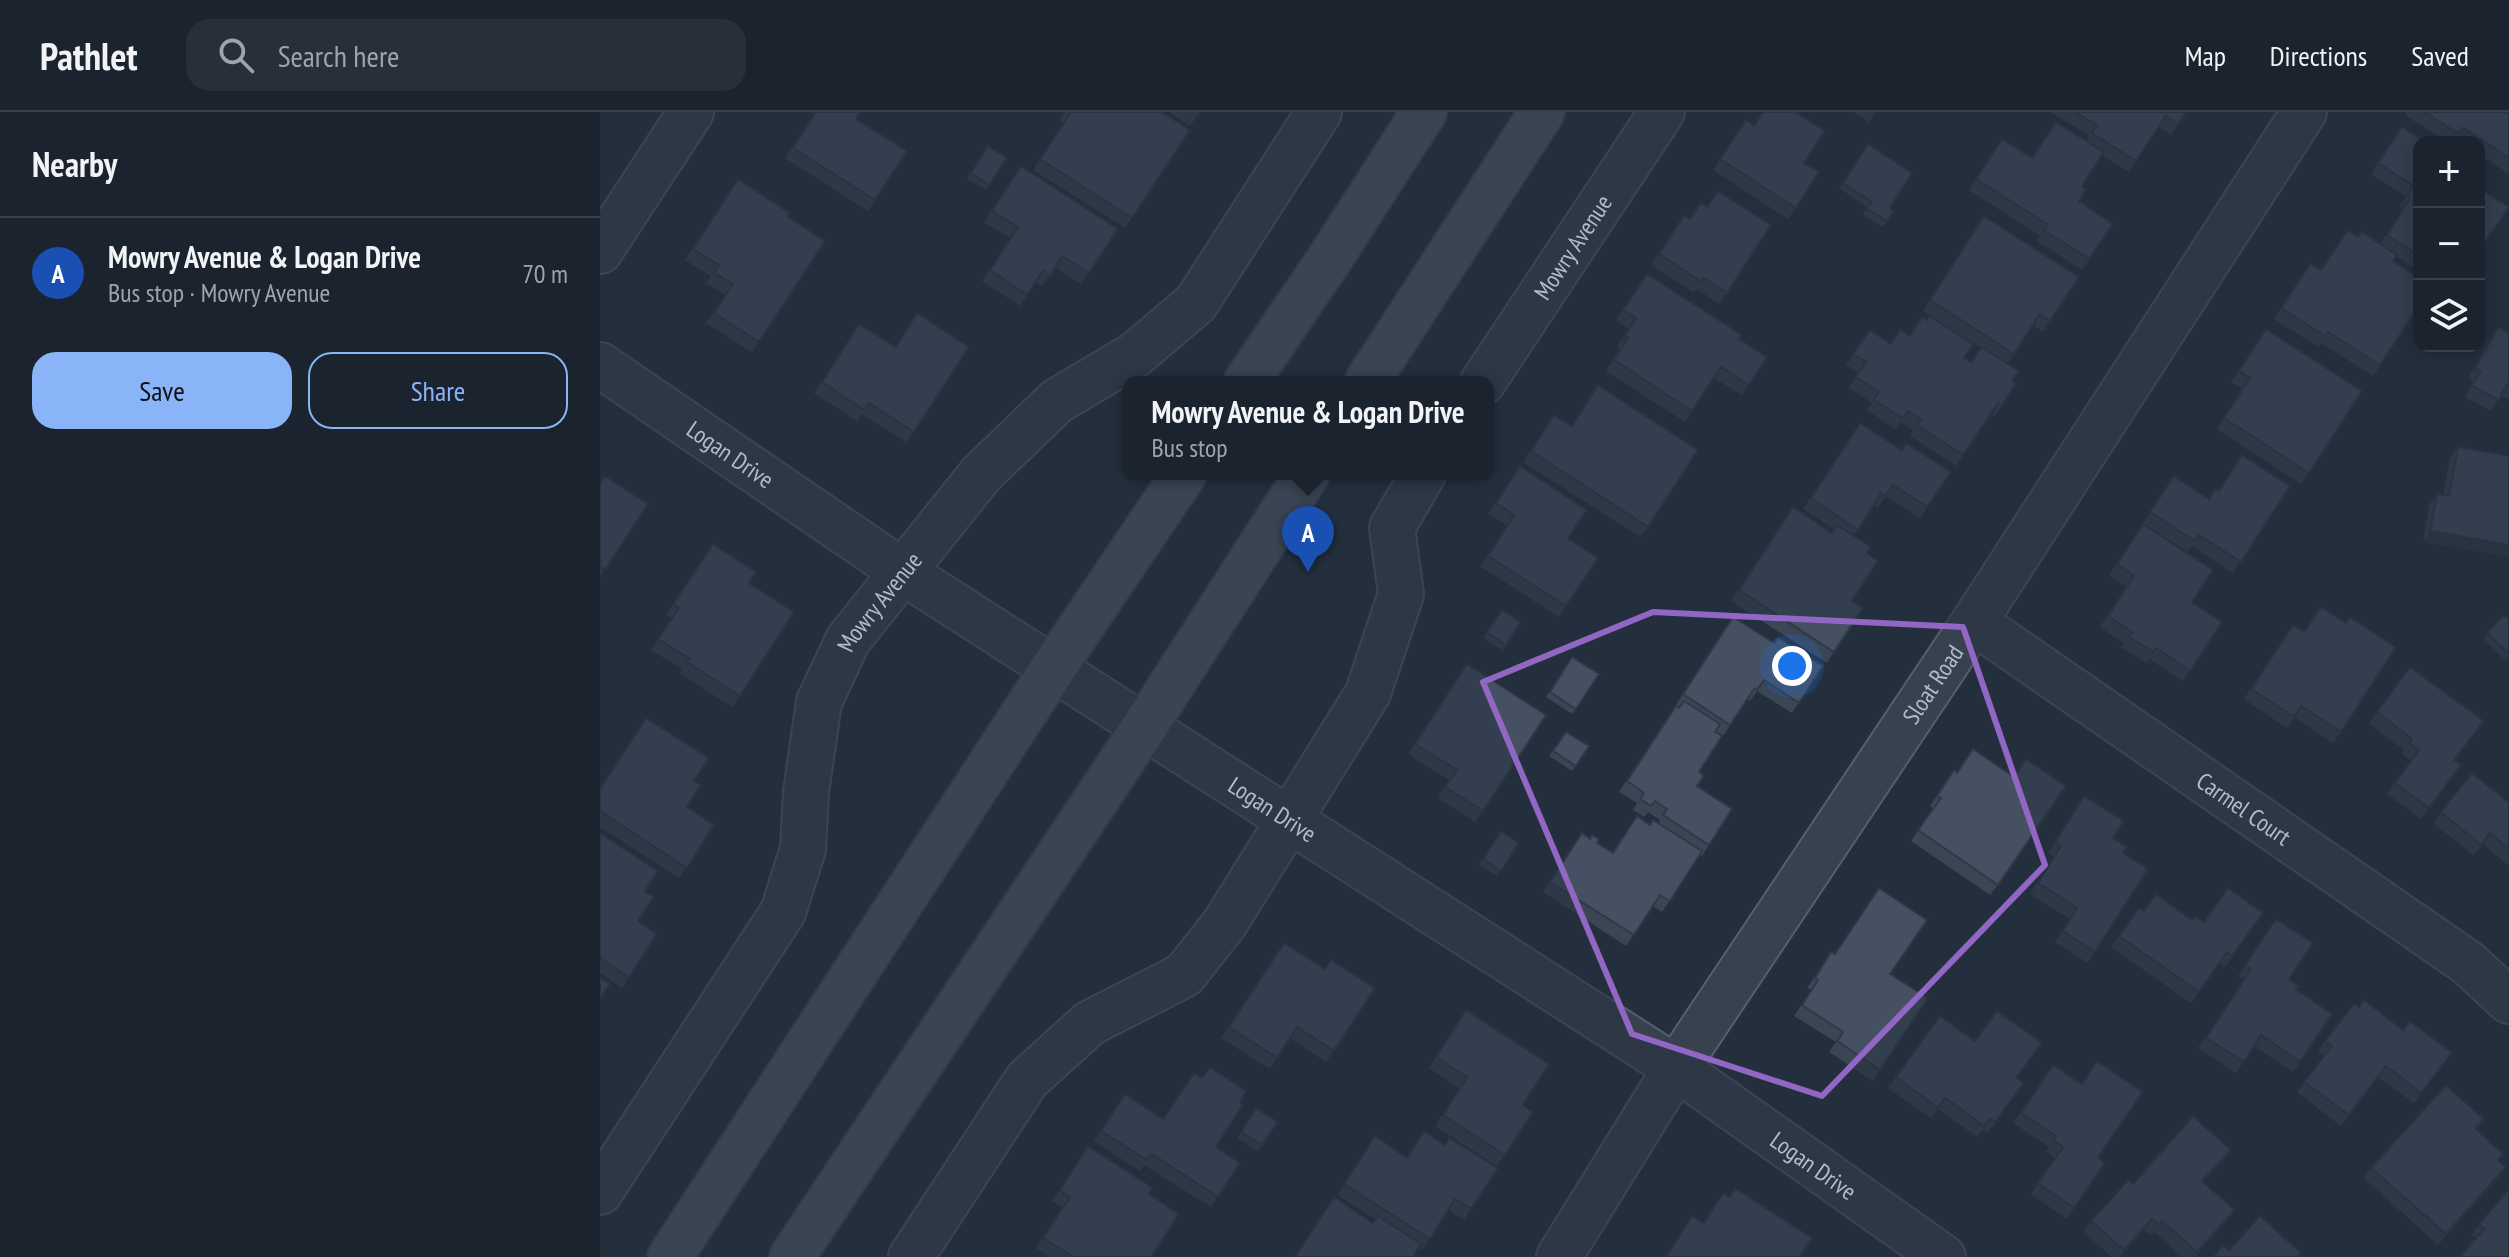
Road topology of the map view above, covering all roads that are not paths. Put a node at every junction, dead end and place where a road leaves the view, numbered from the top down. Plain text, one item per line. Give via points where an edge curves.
1 (691, 112) edge
2 (1319, 112) edge
3 (1424, 112) edge
4 (1542, 112) edge
5 (1662, 112) edge
6 (2304, 112) edge
7 (600, 251) edge
8 (600, 365) edge
9 (1250, 376) edge
10 (1371, 376) edge
11 (1487, 376) edge
12 (1180, 480) edge
13 (1303, 480) edge
14 (1420, 480) edge
15 (903, 572) junction
16 (1974, 622) junction
17 (1054, 667) junction
18 (1145, 726) junction
19 (1289, 821) junction
20 (2509, 1001) edge
21 (1676, 1068) junction
22 (600, 1192) edge
23 (670, 1257) edge
24 (792, 1257) edge
25 (911, 1257) edge
26 (1559, 1257) edge
27 (1943, 1257) edge

1 - 7 street
2 - 15 street, Mowry Avenue via 1196,303 1136,354 1057,401 982,473
3 - 9 main road
4 - 10 main road
5 - 11 street, Mowry Avenue
6 - 16 street, Sloat Road
8 - 15 street, Logan Drive
12 - 17 main road
13 - 18 main road
14 - 19 street via 1392,528 1401,594 1368,693
15 - 17 street, Logan Drive
15 - 22 street, Mowry Avenue via 848,640 819,702 803,849 783,912
16 - 20 street, Carmel Court via 2468,963
16 - 21 street, Sloat Road
17 - 18 street, Logan Drive
17 - 23 main road
18 - 19 street, Logan Drive
18 - 24 main road
19 - 21 street, Logan Drive
19 - 25 street via 1225,923 1184,975 1090,1023 1027,1080
21 - 26 street, Sloat Road
21 - 27 street, Logan Drive

